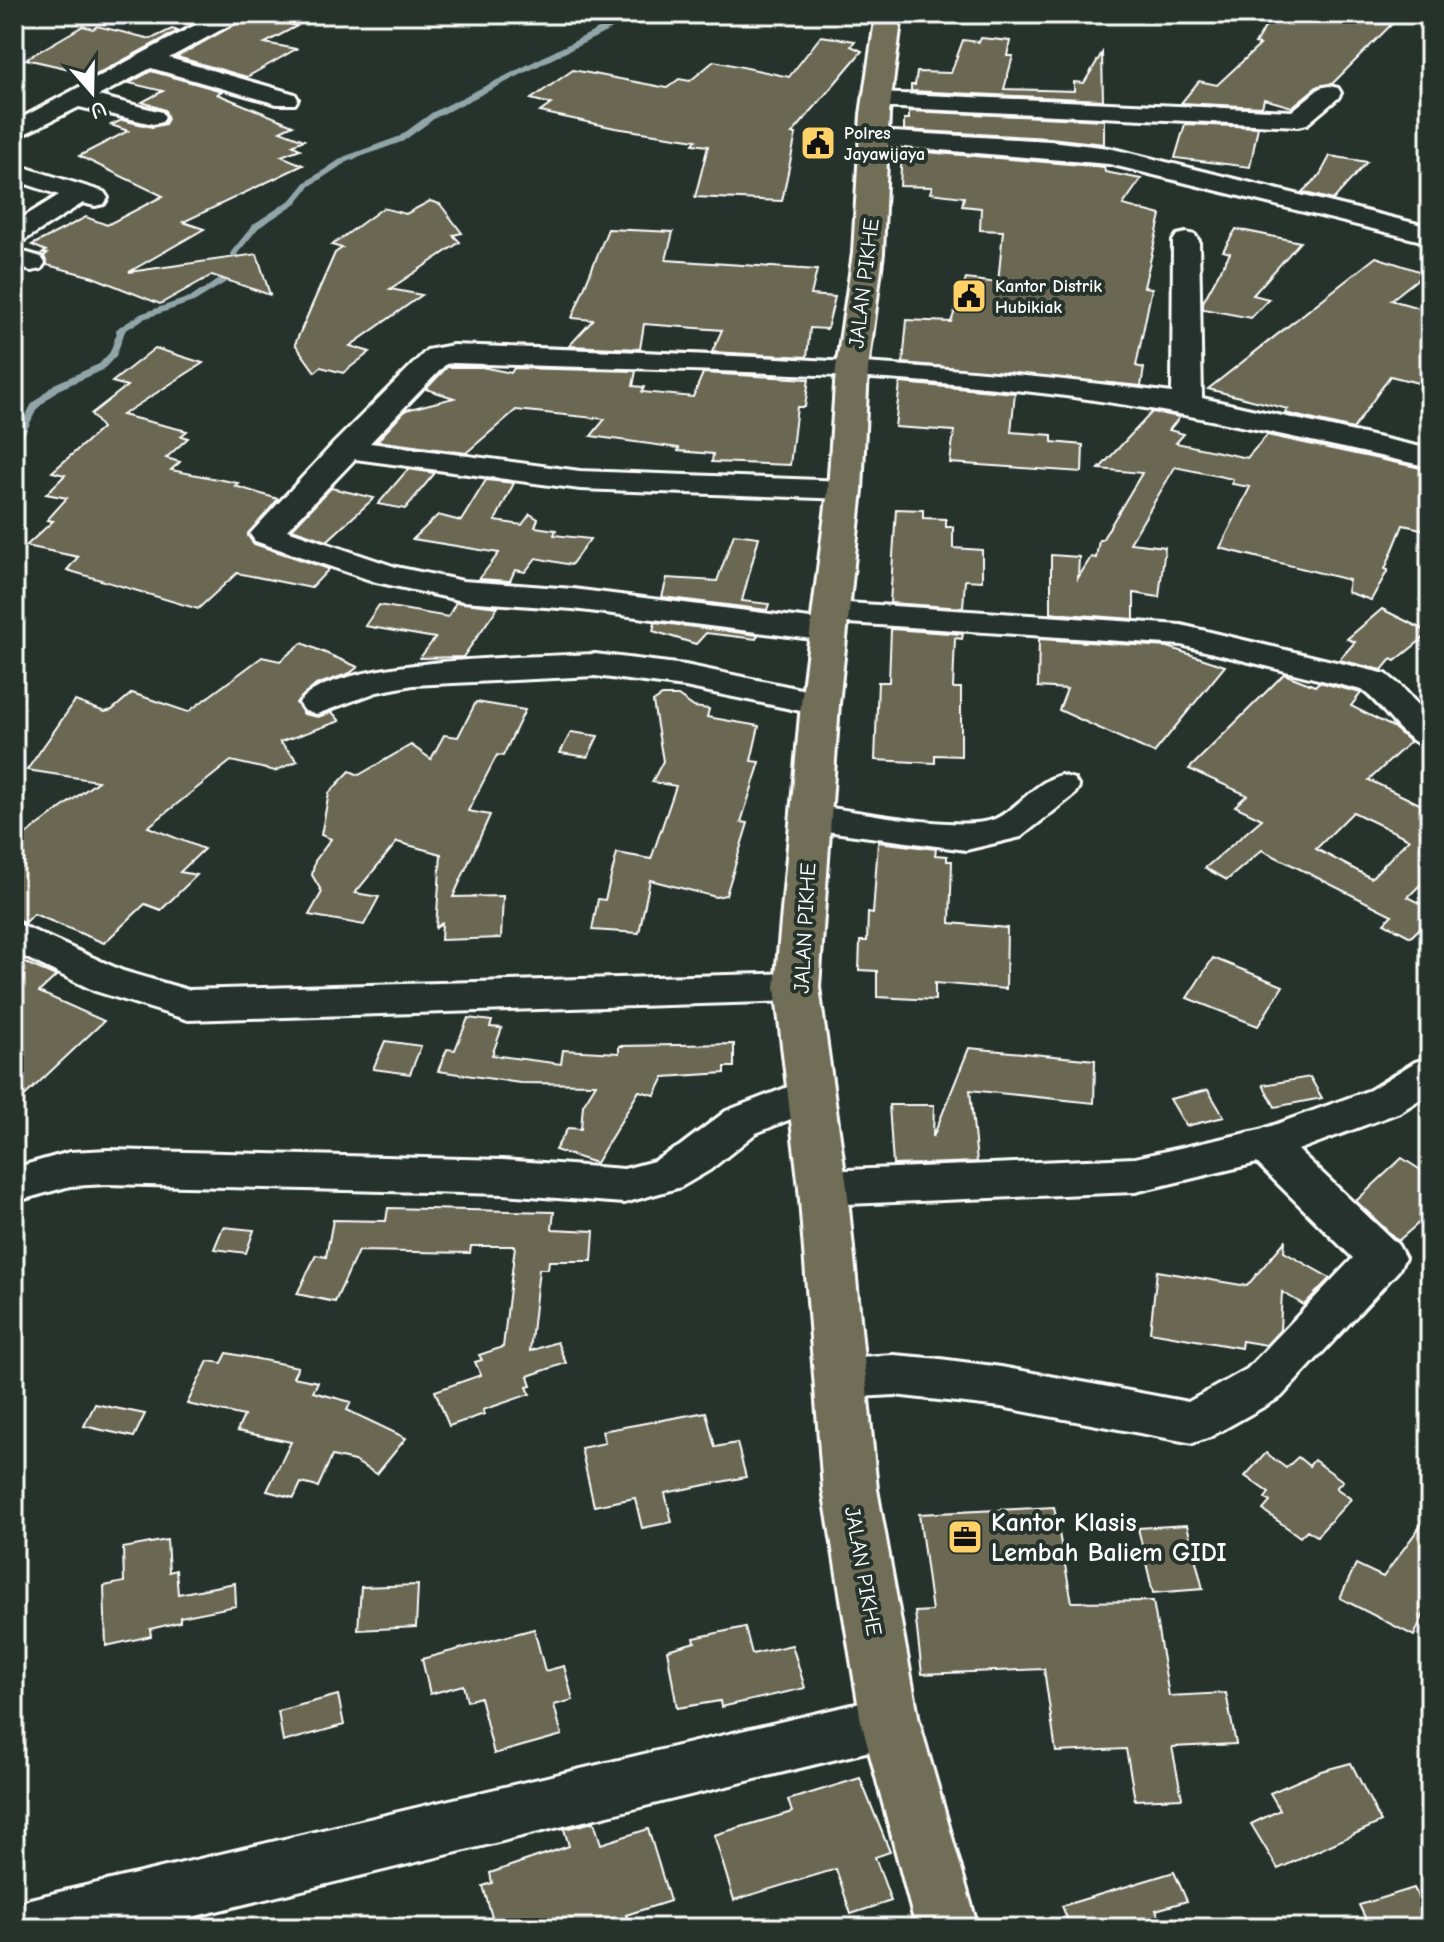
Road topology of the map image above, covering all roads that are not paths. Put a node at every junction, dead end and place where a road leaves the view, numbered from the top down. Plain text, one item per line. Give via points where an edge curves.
1 (233, 14) edge
2 (889, 14) edge
3 (147, 59) junction
4 (1329, 93) dead end
5 (74, 98) junction
6 (286, 99) dead end
7 (153, 117) dead end
8 (877, 120) junction
9 (14, 132) edge
10 (14, 172) edge
11 (14, 235) edge
12 (1429, 235) edge
13 (1186, 241) dead end
14 (852, 369) junction
15 (1187, 404) junction
16 (345, 449) junction
17 (1430, 458) edge
18 (845, 490) junction
19 (830, 622) junction
20 (317, 703) dead end
21 (820, 704) junction
22 (1430, 737) edge
23 (1061, 787) dead end
24 (811, 817) junction
25 (14, 936) edge
26 (797, 987) junction
27 (1430, 1073) edge
28 (811, 1094) junction
29 (1265, 1145) junction
30 (14, 1185) edge
31 (823, 1188) junction
32 (840, 1378) junction
33 (890, 1721) junction
34 (30, 1928) edge
35 (947, 1928) edge

1 - 3 street
2 - 8 highway, JALAN PIKHE
3 - 5 street
3 - 6 street
4 - 8 street via 1298,119
5 - 7 street
5 - 9 street
8 - 12 street via 1109,156
8 - 14 highway, JALAN PIKHE via 868,253
10 - 11 street via 88,196
13 - 15 street
14 - 15 street via 1048,385
14 - 16 street via 437,356
14 - 18 highway, JALAN PIKHE
15 - 17 street
16 - 18 street via 580,480
16 - 19 street via 266,534 388,575 463,591
18 - 19 highway, JALAN PIKHE
19 - 21 highway, JALAN PIKHE
19 - 22 street via 1181,635 1374,682 1391,694 1413,726
20 - 21 street via 368,683 413,674 595,665 685,676
21 - 24 highway, JALAN PIKHE
23 - 24 street via 1008,828 966,838
24 - 26 highway, JALAN PIKHE
25 - 26 street via 109,981 188,1005
26 - 28 highway, JALAN PIKHE
27 - 29 street via 1385,1101
28 - 30 street via 741,1122 666,1175 624,1186 503,1177 108,1167 70,1169
28 - 31 highway, JALAN PIKHE
29 - 31 street via 1135,1175
29 - 32 street via 1382,1258 1264,1383 1193,1423 956,1381 894,1375
31 - 32 highway, JALAN PIKHE
32 - 33 highway, JALAN PIKHE via 850,1489
33 - 34 street
33 - 35 highway, JALAN PIKHE

